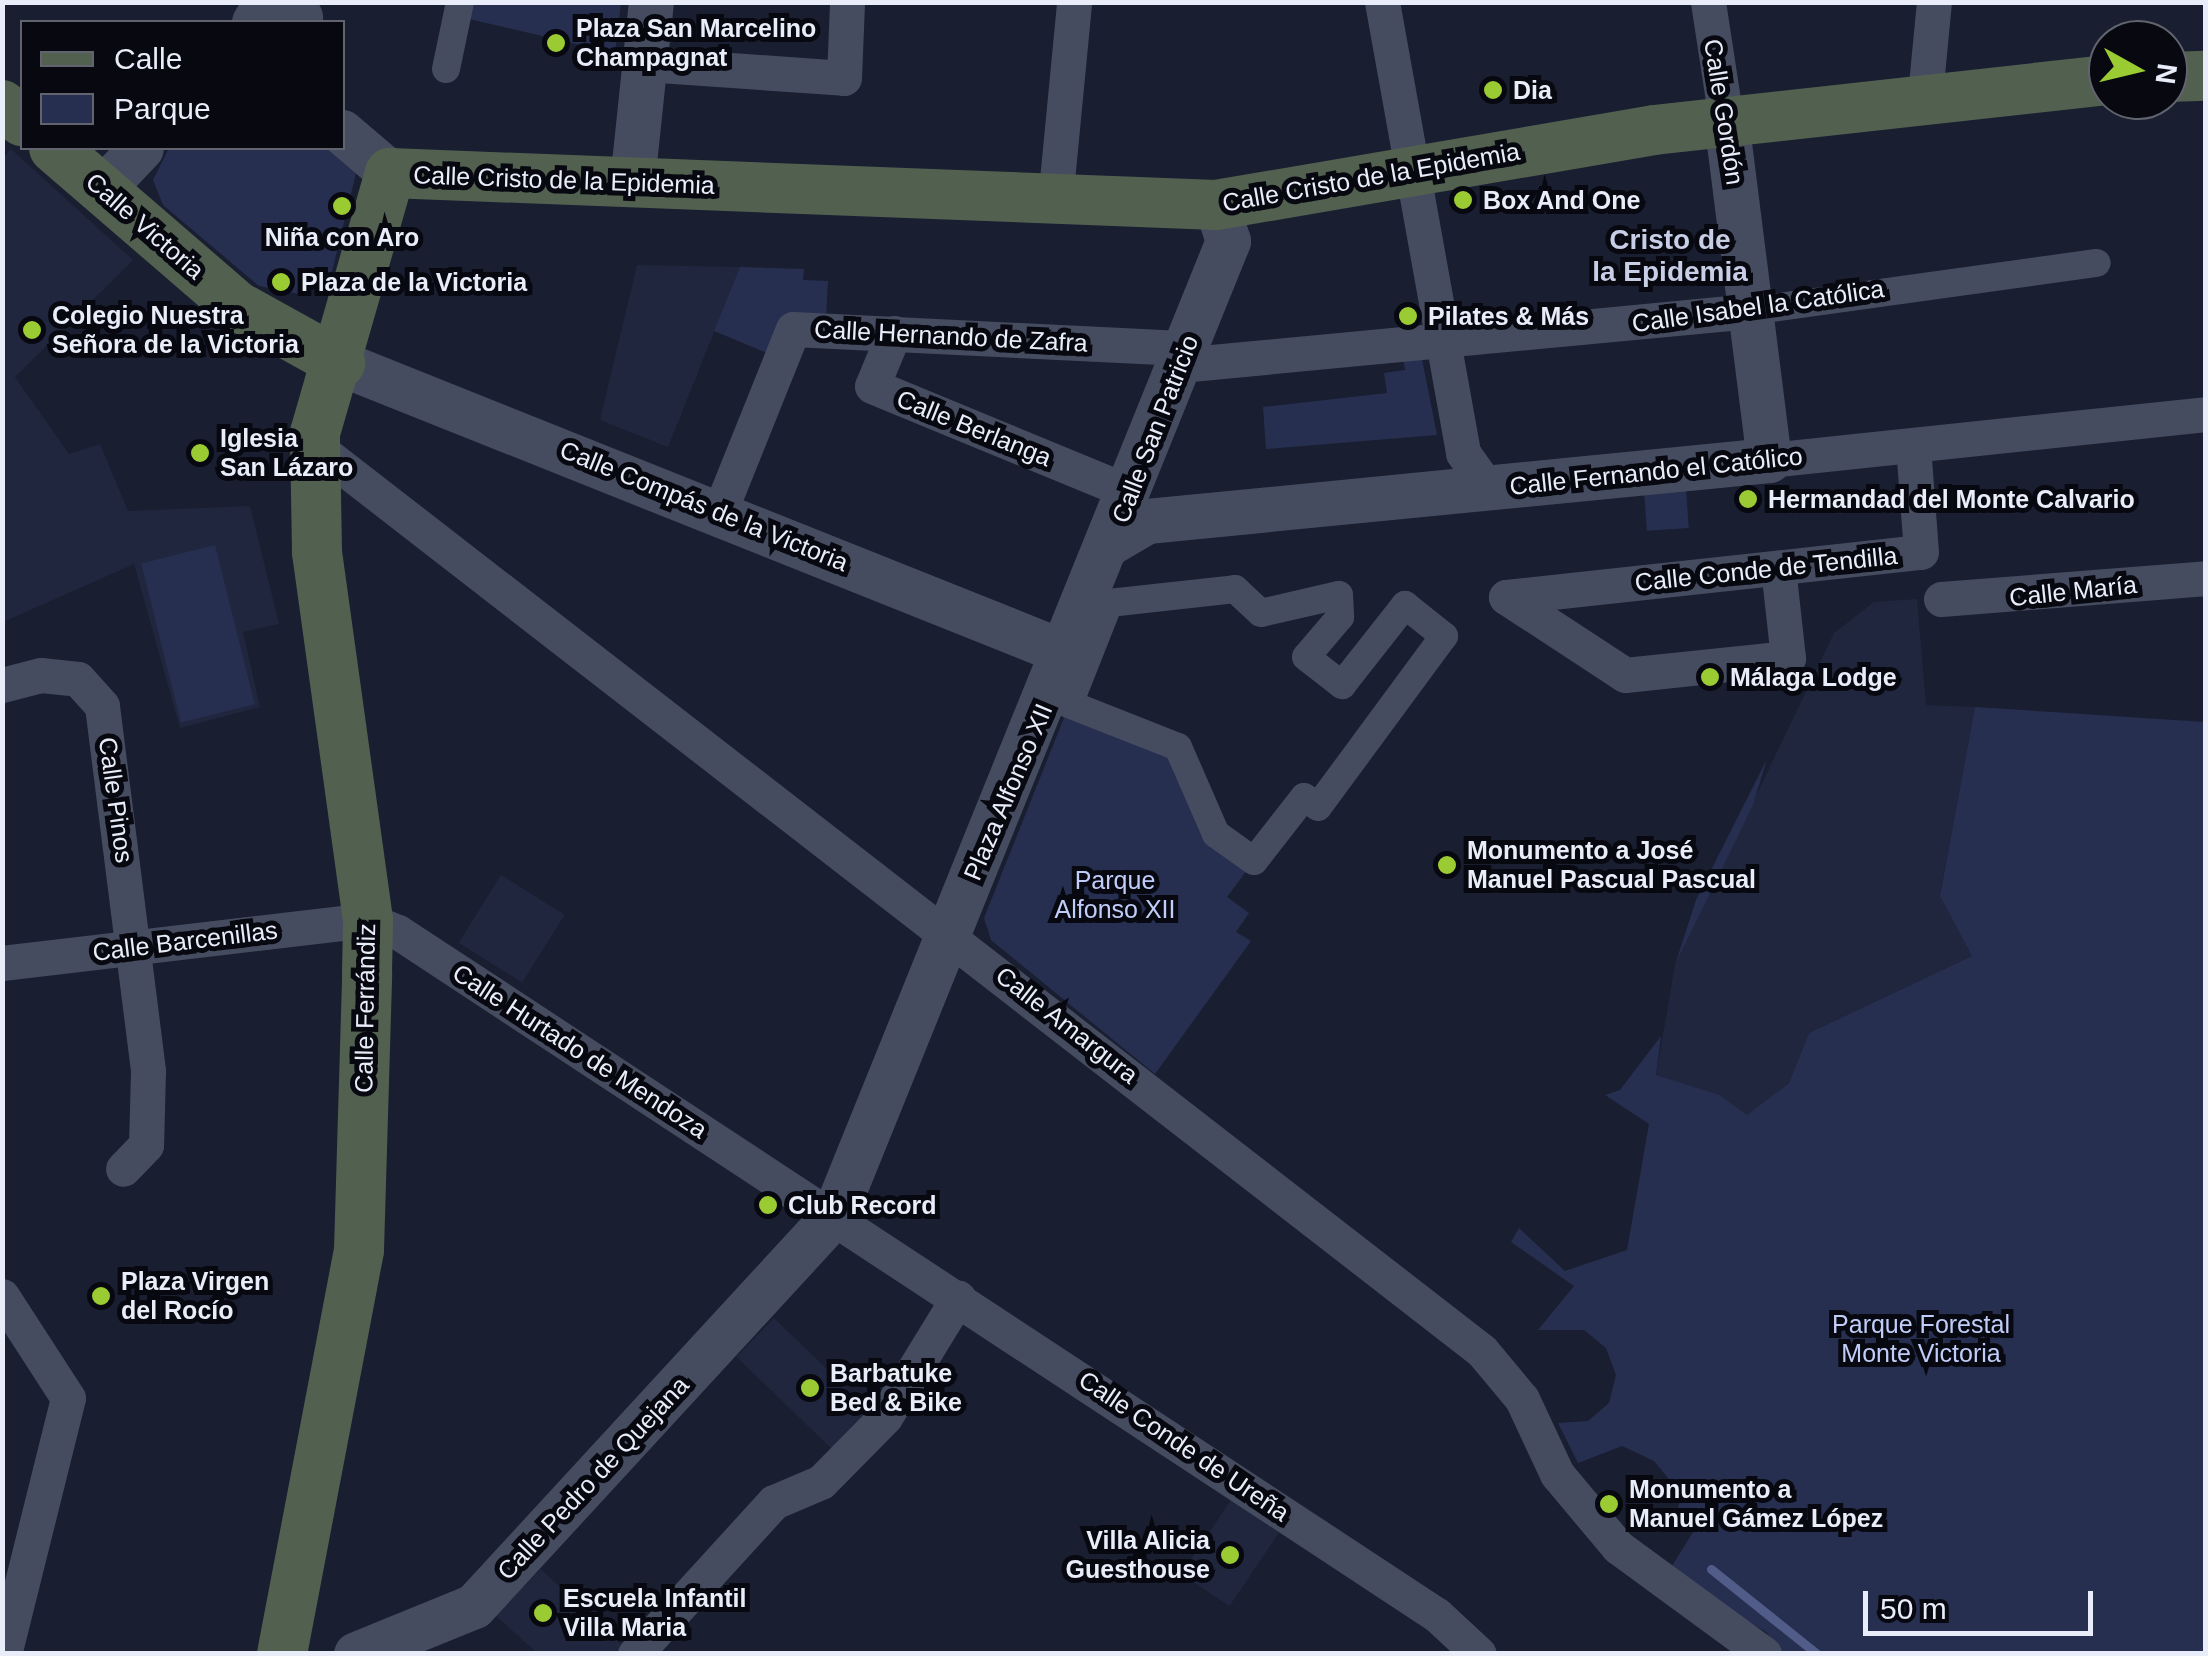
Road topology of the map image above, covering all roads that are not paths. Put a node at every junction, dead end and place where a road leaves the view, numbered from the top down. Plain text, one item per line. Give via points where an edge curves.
1 (460, 2) edge
2 (651, 2) edge
3 (847, 2) edge
4 (1074, 2) edge
5 (1382, 2) edge
6 (1708, 2) edge
7 (1934, 2) edge
8 (645, 64) junction
9 (446, 69) dead end
10 (2088, 82) edge
11 (1925, 94) junction
12 (1726, 120) junction
13 (345, 135) edge
14 (56, 150) edge
15 (139, 150) edge
16 (1412, 170) junction
17 (390, 173) junction
18 (632, 182) junction
19 (104, 188) junction
20 (1055, 200) junction
21 (1216, 204) junction
22 (2097, 263) dead end
23 (360, 294) junction
24 (236, 306) junction
25 (1750, 311) junction
26 (894, 333) junction
27 (1444, 338) junction
28 (1184, 356) junction
29 (340, 364) junction
30 (2206, 414) edge
31 (315, 440) junction
32 (1912, 446) junction
33 (1769, 460) junction
34 (1488, 488) junction
35 (1129, 492) junction
36 (719, 513) junction
37 (1111, 542) junction
38 (1778, 568) junction
39 (2206, 578) edge
40 (1941, 599) dead end
41 (1066, 652) junction
42 (2, 685) edge
43 (1342, 685) joint
44 (368, 920) junction
45 (948, 931) junction
46 (137, 946) junction
47 (2, 962) edge
48 (860, 1167) joint
49 (122, 1170) dead end
50 (834, 1215) junction
51 (2, 1296) edge
52 (958, 1298) junction
53 (292, 1644) edge
54 (4, 1654) edge
55 (356, 1654) edge
56 (635, 1654) edge
57 (1479, 1654) edge
58 (1764, 1654) edge

1 - 9 street
2 - 8 street
3 - 8 street via 844,78
4 - 20 street
5 - 16 street
6 - 12 street, Calle Gordón
7 - 11 street
8 - 18 street
10 - 11 main road, Calle Cristo de la Epidemia
11 - 12 main road, Calle Cristo de la Epidemia
12 - 16 main road, Calle Cristo de la Epidemia
12 - 25 street, Calle Gordón
13 - 17 street
14 - 19 main road, Calle Victoria
15 - 19 street
16 - 21 main road, Calle Cristo de la Epidemia
16 - 27 street
17 - 18 main road, Calle Cristo de la Epidemia
17 - 23 main road
18 - 20 main road, Calle Cristo de la Epidemia
19 - 24 main road, Calle Victoria
20 - 21 main road, Calle Cristo de la Epidemia
21 - 28 street, Calle San Patricio via 1228,241
22 - 25 street, Calle Isabel la Católica
23 - 24 main road via 330,319
23 - 29 main road
24 - 29 main road, Calle Victoria
24 - 31 main road via 295,371
25 - 27 street, Calle Isabel la Católica
25 - 33 street, Calle Gordón
26 - 28 street, Calle Hernando de Zafra
26 - 35 street, Calle Berlanga via 872,386
26 - 36 street, Calle Hernando de Zafra via 794,328
27 - 28 street, Calle Isabel la Católica
27 - 34 street via 1463,452
28 - 35 street, Calle San Patricio
29 - 31 main road, Calle Ferrándiz
29 - 36 street, Calle Compás de la Victoria
30 - 32 street, Calle Fernando el Católico
31 - 44 main road, Calle Ferrándiz via 317,552
31 - 45 street, Calle Amargura
32 - 33 street, Calle Fernando el Católico
32 - 38 street, Calle Conde de Tendilla via 1921,552
33 - 34 street, Calle Fernando el Católico
34 - 37 street, Calle Fernando el Católico via 1147,521
35 - 37 street, Calle San Patricio
36 - 41 street, Calle Compás de la Victoria
37 - 41 street, Calle San Patricio
38 - 38 street, Calle Conde de Tendilla via 1506,597 1625,676 1788,658
39 - 40 street, Calle María
41 - 45 street, Plaza Alfonso XII
42 - 46 street, Calle Pinos via 41,675 78,679 102,706
43 - 43 street via 1306,657 1340,617 1339,595 1261,613 1235,588 1109,603 1069,704 1178,747 1216,834 1254,861 1304,796 1318,807 1444,636 1405,605
44 - 46 street, Calle Barcenillas
44 - 50 street, Calle Hurtado de Mendoza
44 - 53 main road, Calle Ferrándiz via 359,1250
45 - 48 street, Plaza Alfonso XII
45 - 58 street, Calle Amargura via 1482,1350 1522,1398 1557,1474 1618,1547
46 - 47 street, Calle Barcenillas
46 - 49 street via 146,1145
48 - 50 street, Calle Pedro de Quejana
50 - 52 street, Calle Conde de Ureña
50 - 55 street, Calle Pedro de Quejana via 474,1606
51 - 54 street via 68,1398
52 - 56 street via 885,1417 820,1482 774,1502
52 - 57 street, Calle Conde de Ureña via 1437,1615

